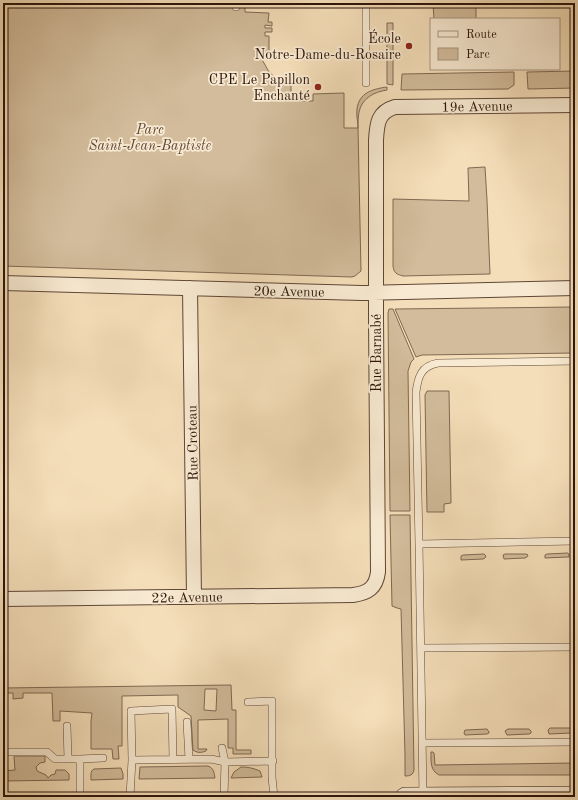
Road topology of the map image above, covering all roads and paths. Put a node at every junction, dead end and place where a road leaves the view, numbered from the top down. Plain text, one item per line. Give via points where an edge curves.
1 (366, 3) edge
2 (366, 82) dead end
3 (575, 105) edge
4 (381, 115) joint
5 (3, 283) edge
6 (190, 288) junction
7 (575, 288) edge
8 (376, 292) junction
9 (575, 361) edge
10 (575, 541) edge
11 (419, 544) junction
12 (370, 589) joint
13 (194, 597) junction
14 (3, 599) edge
15 (575, 647) edge
16 (421, 648) junction
17 (248, 702) dead end
18 (187, 722) dead end
19 (67, 726) dead end
20 (575, 742) edge
21 (422, 744) junction
22 (222, 748) dead end
23 (3, 752) edge
24 (103, 758) dead end
25 (68, 759) junction
26 (80, 759) junction
27 (174, 759) junction
28 (189, 759) junction
29 (132, 760) junction
30 (272, 761) junction
31 (225, 762) junction
32 (575, 796) edge
33 (80, 797) edge
34 (130, 797) edge
35 (224, 797) edge
36 (274, 797) edge
37 (405, 797) edge
38 (423, 797) edge
39 (428, 797) edge

1 - 2 lane
3 - 4 street, 19e Avenue via 395,107
4 - 8 street, Rue Barnabé via 376,140
5 - 6 street, 20e Avenue
6 - 8 street, 20e Avenue
6 - 13 street, Rue Croteau
7 - 8 street, 20e Avenue
8 - 12 street, Rue Barnabé via 378,572
9 - 11 lane via 438,364 427,366 423,370 416,392
10 - 11 lane
11 - 16 lane
12 - 13 street, 22e Avenue via 353,595
13 - 14 street, 22e Avenue
15 - 16 lane
16 - 21 lane
17 - 30 lane via 272,701
18 - 28 lane
19 - 25 lane
20 - 21 lane
21 - 38 lane
22 - 31 lane
23 - 25 lane via 47,752 55,759
24 - 26 lane
25 - 26 lane
26 - 33 lane
27 - 28 lane
27 - 29 lane
27 - 29 lane via 172,709 131,712
28 - 31 lane
29 - 34 lane
30 - 31 lane
30 - 36 lane
31 - 35 lane
32 - 39 main road
37 - 38 main road
38 - 39 main road

